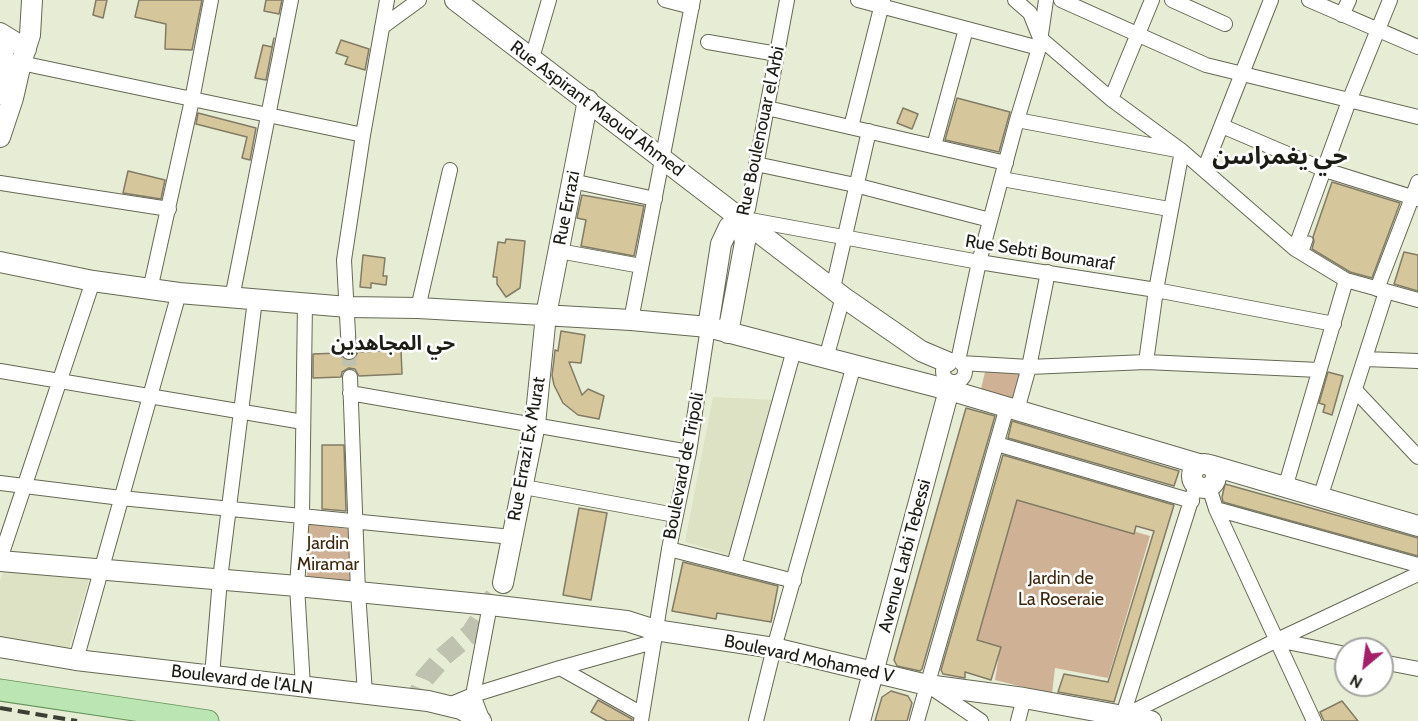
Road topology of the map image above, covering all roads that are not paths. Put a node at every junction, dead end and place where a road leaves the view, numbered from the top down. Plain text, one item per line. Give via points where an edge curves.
1 (32, 0) edge
2 (211, 0) edge
3 (291, 0) edge
4 (387, 0) edge
5 (419, 0) edge
6 (455, 0) edge
7 (549, 0) edge
8 (665, 0) edge
9 (787, 0) edge
10 (858, 0) edge
11 (1015, 0) edge
12 (1046, 0) edge
13 (1061, 0) edge
14 (1152, 0) edge
15 (1172, 0) edge
16 (1270, 0) edge
17 (1309, 0) edge
18 (1349, 0) edge
19 (1390, 0) edge
20 (883, 3) edge
21 (692, 4) edge
22 (1342, 15) junction
23 (1225, 24) dead end
24 (382, 27) junction
25 (1378, 28) junction
26 (966, 29) junction
27 (0, 33) edge
28 (1138, 34) junction
29 (708, 42) dead end
30 (1040, 43) junction
31 (1418, 46) edge
32 (2, 52) edge
33 (777, 54) junction
34 (23, 56) junction
35 (532, 58) junction
36 (1242, 74) junction
37 (0, 94) edge
38 (1111, 99) junction
39 (192, 100) junction
40 (588, 100) junction
41 (1349, 101) junction
42 (768, 108) junction
43 (268, 116) junction
44 (1418, 117) edge
45 (1017, 120) junction
46 (1221, 126) junction
47 (851, 127) junction
48 (869, 131) junction
49 (363, 135) junction
50 (0, 137) edge
51 (934, 146) junction
52 (1182, 151) junction
53 (662, 158) junction
54 (1006, 163) junction
55 (756, 164) junction
56 (450, 170) dead end
57 (1204, 170) junction
58 (1325, 170) junction
59 (1002, 179) junction
60 (572, 181) junction
61 (1418, 182) edge
62 (0, 183) edge
63 (855, 185) junction
64 (655, 199) junction
65 (1415, 199) edge
66 (169, 209) junction
67 (1169, 209) junction
68 (740, 218) junction
69 (990, 220) junction
70 (845, 237) junction
71 (1309, 240) dead end
72 (559, 250) junction
73 (1299, 252) junction
74 (0, 262) edge
75 (979, 262) junction
76 (641, 266) junction
77 (1048, 272) junction
78 (1346, 280) junction
79 (93, 281) junction
80 (150, 290) junction
81 (1156, 290) junction
82 (1382, 290) junction
83 (838, 292) junction
84 (179, 293) junction
85 (232, 298) junction
86 (255, 300) junction
87 (1418, 300) edge
88 (305, 303) junction
89 (348, 307) junction
90 (418, 308) junction
91 (546, 315) junction
92 (631, 320) junction
93 (1334, 324) junction
94 (708, 327) junction
95 (728, 333) junction
96 (794, 350) junction
97 (349, 352) tunnel mouth
98 (826, 358) junction
99 (1365, 358) junction
100 (1418, 361) edge
101 (1146, 362) junction
102 (854, 365) junction
103 (1029, 367) junction
104 (0, 370) edge
105 (1319, 370) junction
106 (953, 371) junction
107 (350, 377) tunnel mouth
108 (59, 381) junction
109 (1355, 390) junction
110 (350, 393) junction
111 (150, 396) junction
112 (1012, 409) junction
113 (240, 410) junction
114 (303, 422) junction
115 (535, 424) junction
116 (997, 444) junction
117 (688, 452) junction
118 (1418, 457) edge
119 (1205, 465) junction
120 (0, 483) edge
121 (24, 486) junction
122 (524, 486) junction
123 (1285, 488) junction
124 (1199, 491) junction
125 (121, 498) junction
126 (1320, 498) junction
127 (228, 507) junction
128 (1216, 509) junction
129 (302, 515) junction
130 (675, 515) junction
131 (355, 521) junction
132 (1418, 526) edge
133 (512, 537) junction
134 (669, 549) junction
135 (0, 560) edge
136 (734, 565) junction
137 (1418, 565) edge
138 (100, 569) junction
139 (1418, 574) edge
140 (220, 579) junction
141 (794, 581) junction
142 (503, 583) tunnel mouth
143 (297, 586) junction
144 (358, 592) junction
145 (490, 604) junction
146 (654, 636) junction
147 (1277, 640) junction
148 (0, 647) edge
149 (774, 648) junction
150 (1334, 652) edge
151 (76, 660) junction
152 (1394, 664) edge
153 (560, 668) junction
154 (1418, 669) edge
155 (874, 672) junction
156 (212, 676) junction
157 (927, 686) junction
158 (303, 687) junction
159 (0, 690) edge
160 (365, 693) junction
161 (473, 695) junction
162 (1024, 698) junction
163 (449, 705) junction
164 (1123, 717) edge
165 (641, 718) edge
166 (208, 721) edge
167 (482, 721) edge
168 (756, 721) edge
169 (860, 721) edge
170 (917, 721) edge
171 (981, 721) edge
172 (1018, 721) edge
173 (1150, 721) edge
174 (1314, 721) edge

1 - 34 street via 32,24
2 - 39 street
3 - 43 street
4 - 24 street
5 - 24 street
6 - 35 street, Rue Aspirant Maoud Ahmed
7 - 35 street
8 - 21 street
9 - 33 street, Rue Boulenouar el Arbi
10 - 20 street
11 - 30 street via 1030,13
12 - 30 street
13 - 28 street
14 - 28 street
15 - 23 street
16 - 36 street
17 - 22 street
18 - 22 street
19 - 25 street
20 - 26 street
20 - 47 street
21 - 53 street
22 - 25 street
24 - 49 street
25 - 31 street
25 - 41 street
26 - 30 street
26 - 51 street
27 - 34 street
28 - 36 street via 1206,65
28 - 38 street
29 - 33 street
30 - 38 street
30 - 45 street
32 - 34 street
32 - 37 street
33 - 42 street, Rue Boulenouar el Arbi
34 - 39 street
34 - 50 street
35 - 40 street, Rue Aspirant Maoud Ahmed
36 - 41 street
36 - 46 street
38 - 52 street
39 - 43 street
39 - 66 street
40 - 53 street, Rue Aspirant Maoud Ahmed
40 - 60 street, Rue Errazi
41 - 44 street
41 - 58 street
42 - 47 street
42 - 55 street, Rue Boulenouar el Arbi
43 - 49 street
43 - 85 street
45 - 52 street
45 - 54 street
46 - 57 street
46 - 58 street
47 - 48 street
48 - 51 street
48 - 63 street
49 - 89 street via 344,260
51 - 54 street
52 - 57 street
52 - 67 street
53 - 64 street
53 - 68 street, Rue Aspirant Maoud Ahmed
54 - 59 street
55 - 63 street
55 - 68 street, Rue Boulenouar el Arbi via 748,209
56 - 90 street
57 - 73 street
58 - 65 street
58 - 73 street
59 - 67 street
59 - 69 street
60 - 64 street
60 - 72 street, Rue Errazi
61 - 65 street
62 - 66 street
63 - 69 street
63 - 70 street
64 - 76 street
65 - 82 street
66 - 80 street
67 - 81 street
68 - 70 street, Rue Sebti Boumaraf
68 - 83 street, Rue Aspirant Maoud Ahmed
68 - 94 street, Boulevard de Tripoli via 729,227 721,244
68 - 95 street, Rue Boulenouar el Arbi via 745,242
69 - 75 street
70 - 75 street, Rue Sebti Boumaraf
70 - 83 street
71 - 73 lane
72 - 76 street
72 - 91 street, Rue Errazi
73 - 78 street
74 - 79 street
75 - 77 street, Rue Sebti Boumaraf
75 - 106 street
76 - 92 street
77 - 81 street, Rue Sebti Boumaraf
77 - 103 street
78 - 82 street
78 - 93 street
79 - 80 street
79 - 108 street
80 - 84 street
81 - 93 street, Rue Sebti Boumaraf
81 - 101 street
82 - 87 street
82 - 99 street
83 - 98 street
83 - 106 street, Rue Aspirant Maoud Ahmed
84 - 85 street
84 - 111 street
85 - 86 street
86 - 88 street
86 - 113 street
88 - 89 street
88 - 114 street
89 - 90 street
89 - 97 street
90 - 91 street
91 - 92 street
91 - 115 street, Rue Errazi Ex Murat
92 - 94 street
93 - 105 street
94 - 95 street
94 - 117 street, Boulevard de Tripoli
95 - 96 street
96 - 98 street
96 - 136 street
98 - 102 street
99 - 100 street
99 - 109 street
101 - 103 street
101 - 105 street
102 - 106 street via 915,381
102 - 141 street
103 - 106 street
103 - 112 street
104 - 108 street
105 - 123 street
106 - 112 street via 973,397
106 - 155 street, Avenue Larbi Tebessi
107 - 110 street
108 - 111 street
108 - 121 street
109 - 118 street
109 - 126 street
110 - 115 street
110 - 131 street
111 - 113 street
111 - 125 street
112 - 116 street
112 - 119 street
113 - 114 street
113 - 127 street
114 - 129 street
115 - 117 street
115 - 122 street, Rue Errazi Ex Murat
116 - 124 street
116 - 157 street
117 - 130 street, Boulevard de Tripoli
119 - 123 street
119 - 124 street via 1216,475 1215,482
120 - 121 street
121 - 125 street
121 - 135 street
122 - 130 street
122 - 133 street, Rue Errazi Ex Murat
123 - 126 street
124 - 128 street
124 - 164 street
125 - 127 street
125 - 138 street
126 - 132 street
127 - 129 street
127 - 140 street
128 - 137 street
128 - 147 street
129 - 131 street
129 - 143 street
130 - 134 street, Boulevard de Tripoli
131 - 133 street
131 - 144 street
133 - 142 street, Rue Errazi Ex Murat
134 - 136 street
134 - 146 street, Boulevard de Tripoli
135 - 138 street, Boulevard Mohamed V
136 - 141 street
138 - 140 street, Boulevard Mohamed V
138 - 151 street
139 - 147 street
140 - 143 street, Boulevard Mohamed V
140 - 156 street
141 - 149 street
143 - 144 street, Boulevard Mohamed V
143 - 158 street
144 - 145 street, Boulevard Mohamed V
144 - 160 street
145 - 146 street, Boulevard Mohamed V via 627,621
145 - 161 street
146 - 149 street, Boulevard Mohamed V
146 - 153 street
146 - 165 street, Boulevard de Tripoli
147 - 150 street
147 - 164 street
147 - 174 street
148 - 151 street, Boulevard de l'ALN
149 - 155 street, Boulevard Mohamed V
149 - 168 street
151 - 156 street, Boulevard de l'ALN
152 - 154 street
153 - 161 street
153 - 165 street
155 - 157 street, Boulevard Mohamed V
155 - 169 street, Avenue Larbi Tebessi
156 - 158 street, Boulevard de l'ALN
157 - 162 street, Boulevard Mohamed V
157 - 170 street
157 - 171 street
158 - 160 street, Boulevard de l'ALN
159 - 166 main road
160 - 163 street, Boulevard de l'ALN
161 - 163 street
161 - 167 street
162 - 164 street, Boulevard Mohamed V
162 - 172 street
163 - 167 street, Boulevard de l'ALN
164 - 173 street, Boulevard Mohamed V

